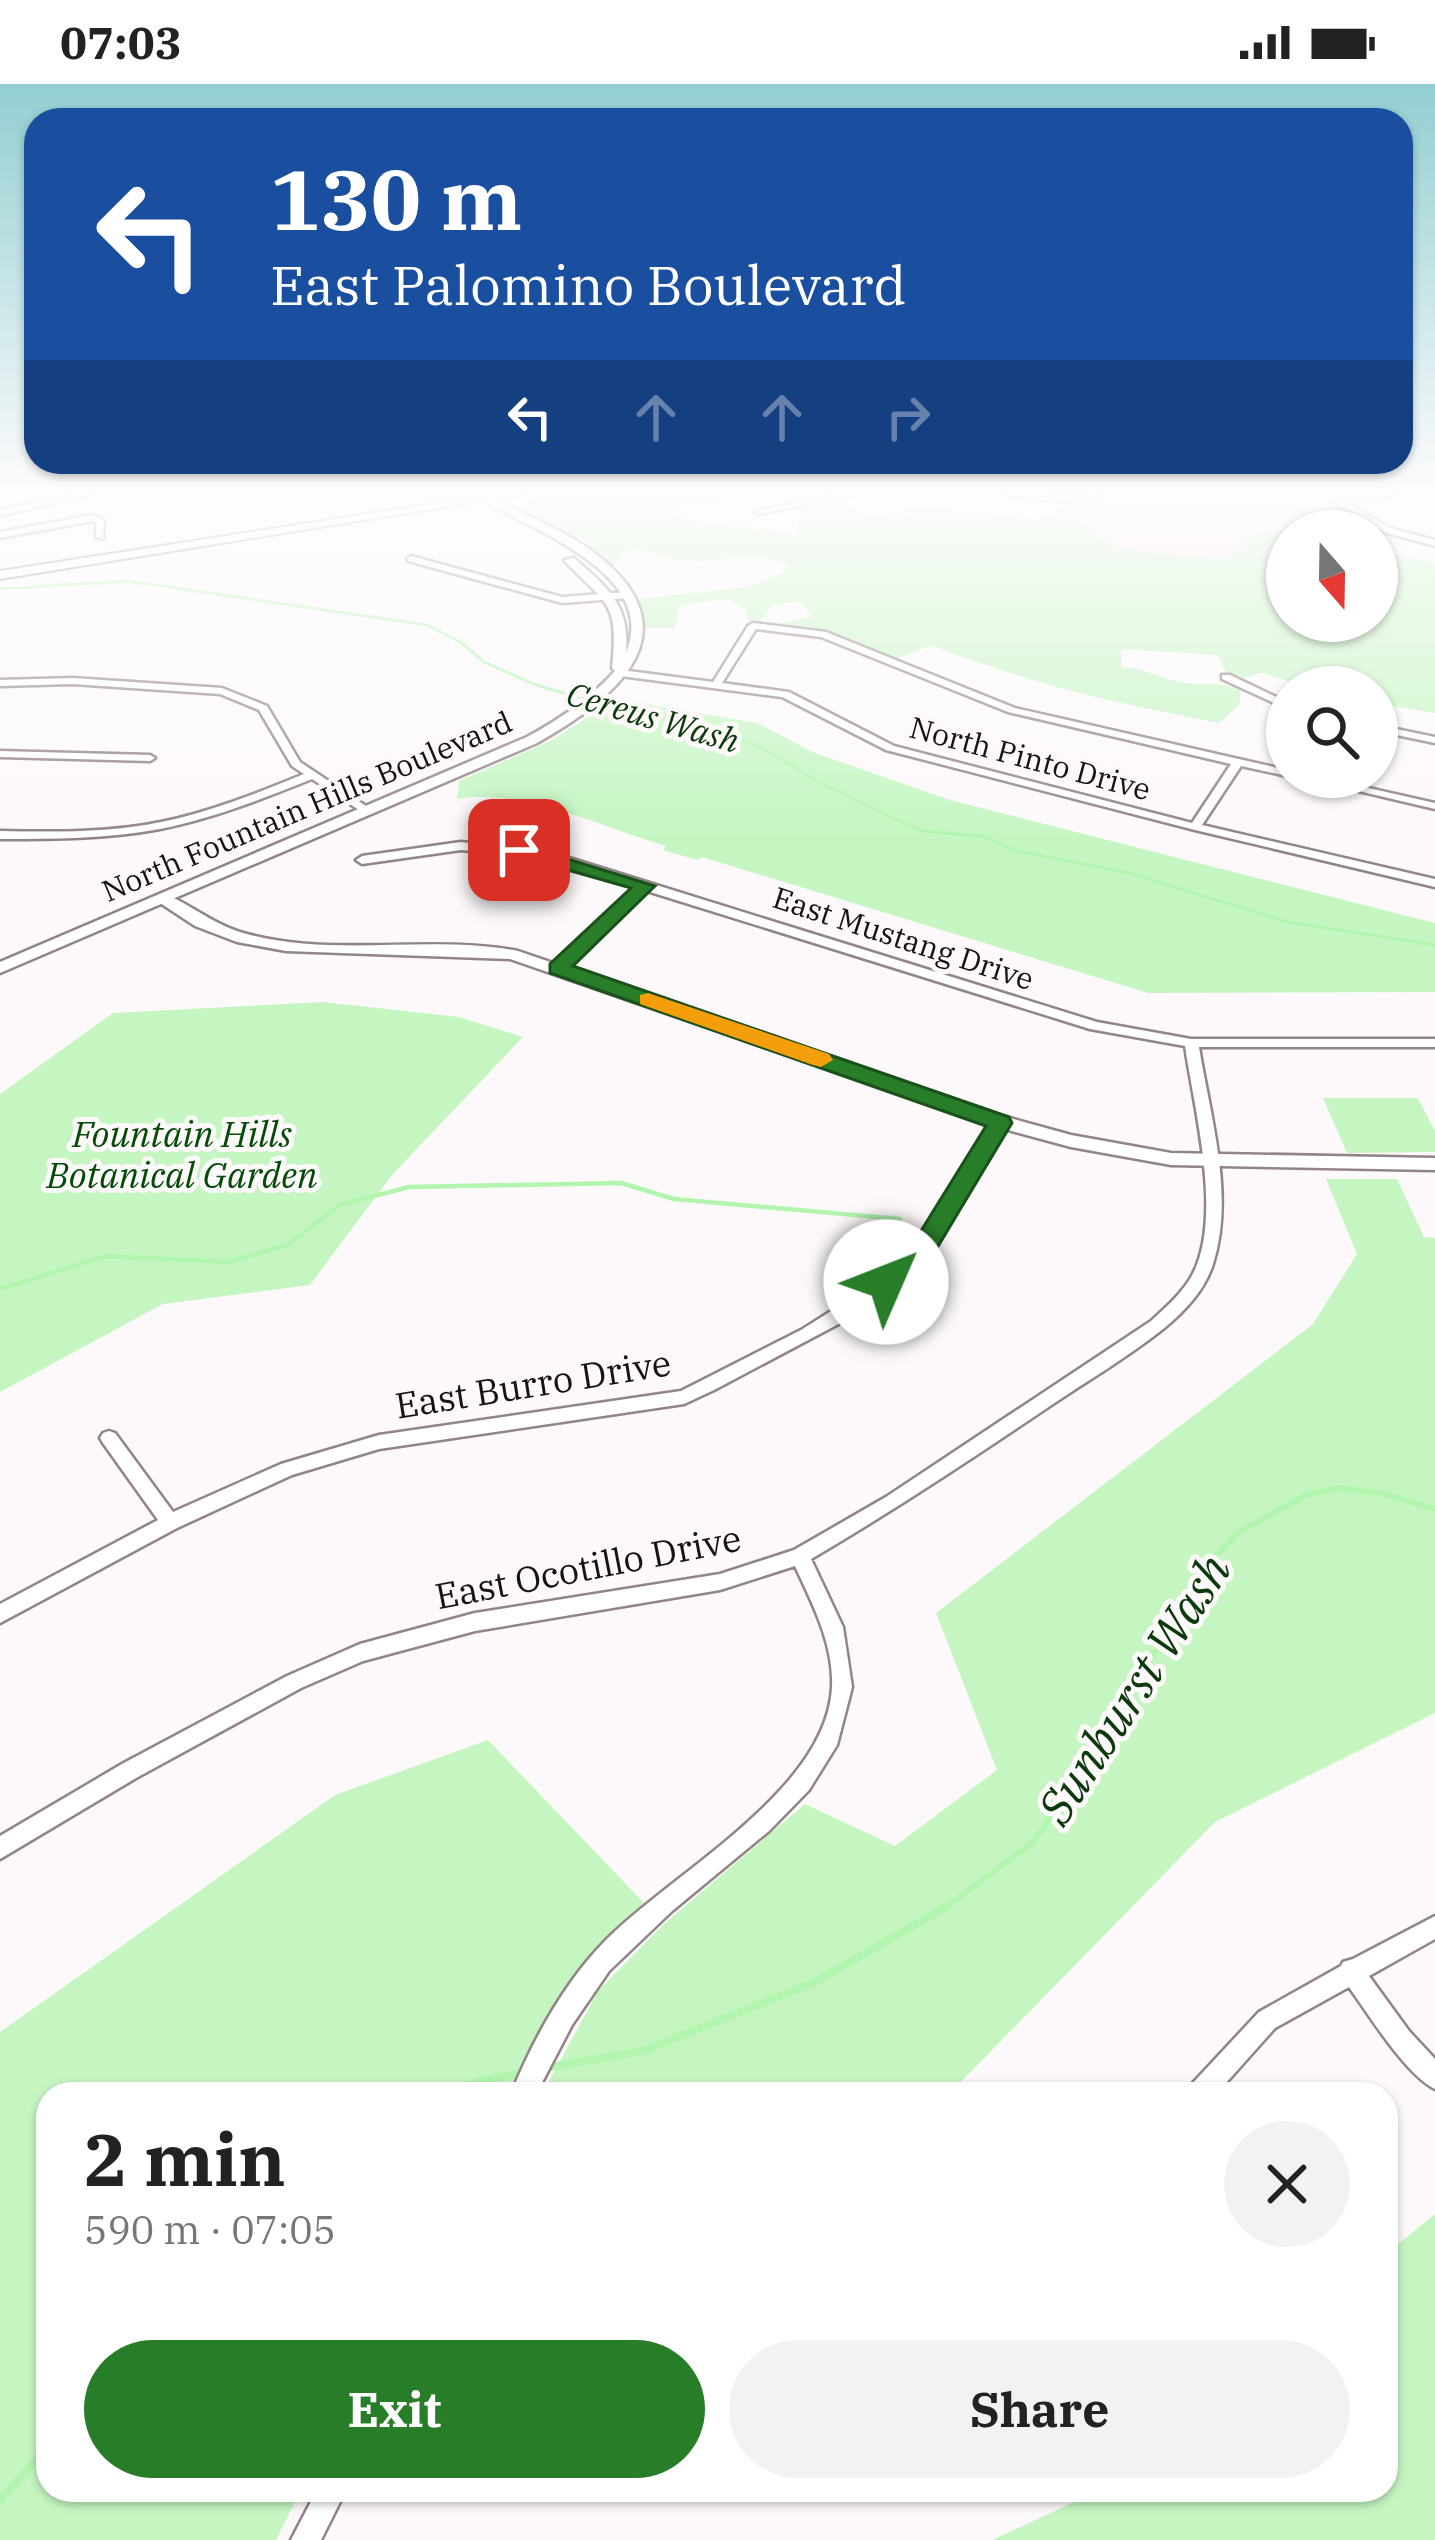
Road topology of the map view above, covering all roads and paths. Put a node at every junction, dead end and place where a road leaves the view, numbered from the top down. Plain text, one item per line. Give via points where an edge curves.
1 (614, 609) edge
2 (633, 609) edge
3 (620, 674) junction
4 (1226, 677) dead end
5 (0, 683) edge
6 (716, 683) junction
7 (1266, 696) edge
8 (1398, 732) edge
9 (1435, 740) edge
10 (0, 754) edge
11 (150, 758) dead end
12 (1238, 762) junction
13 (1266, 768) edge
14 (313, 775) junction
15 (1398, 798) edge
16 (1435, 806) edge
17 (366, 810) junction
18 (1196, 827) junction
19 (0, 835) edge
20 (362, 860) dead end
21 (1435, 883) edge
22 (645, 886) junction
23 (163, 898) junction
24 (0, 968) edge
25 (558, 968) junction
26 (1190, 1042) junction
27 (1435, 1043) edge
28 (1000, 1123) junction
29 (1209, 1162) junction
30 (1435, 1164) edge
31 (109, 1438) dead end
32 (170, 1522) junction
33 (800, 1556) junction
34 (0, 1614) edge
35 (0, 1848) edge
36 (1435, 1927) edge
37 (1351, 1970) junction
38 (1435, 2077) edge
39 (530, 2082) edge
40 (1211, 2082) edge
41 (326, 2502) edge
42 (305, 2540) edge

1 - 3 main road via 622,627
2 - 3 main road via 638,649
3 - 6 street, North Pinto Drive
3 - 17 main road, North Fountain Hills Boulevard via 558,727
4 - 7 street
5 - 14 street via 222,691 263,708 296,764
6 - 12 street via 753,626 823,634 1000,706
6 - 18 street, North Pinto Drive via 785,694 890,748
8 - 9 street
10 - 11 street
12 - 13 street
12 - 18 street
14 - 17 street
14 - 19 street via 154,830
15 - 16 street
17 - 23 main road, North Fountain Hills Boulevard
18 - 21 street, North Pinto Drive
20 - 22 street, East Mustang Drive via 491,847
22 - 25 street
22 - 26 street, East Mustang Drive via 1047,1013
23 - 24 main road, North Fountain Hills Boulevard
23 - 25 main road via 205,928 255,942 469,947
25 - 28 main road
26 - 27 street, East Mustang Drive
26 - 29 street, East Ocotillo Drive
28 - 29 main road
28 - 32 street, East Burro Drive via 915,1262 705,1387 618,1410 379,1442 287,1469
29 - 30 main road
29 - 33 street, East Ocotillo Drive via 1213,1228 1186,1298 893,1502
31 - 32 street
32 - 34 street, East Burro Drive
33 - 35 street, East Ocotillo Drive via 720,1582 475,1622 360,1652
33 - 39 street via 834,1617 843,1699 832,1731 809,1775 773,1814 612,1950 581,1987
36 - 37 street
37 - 38 street
37 - 40 street via 1267,2020
41 - 42 street

